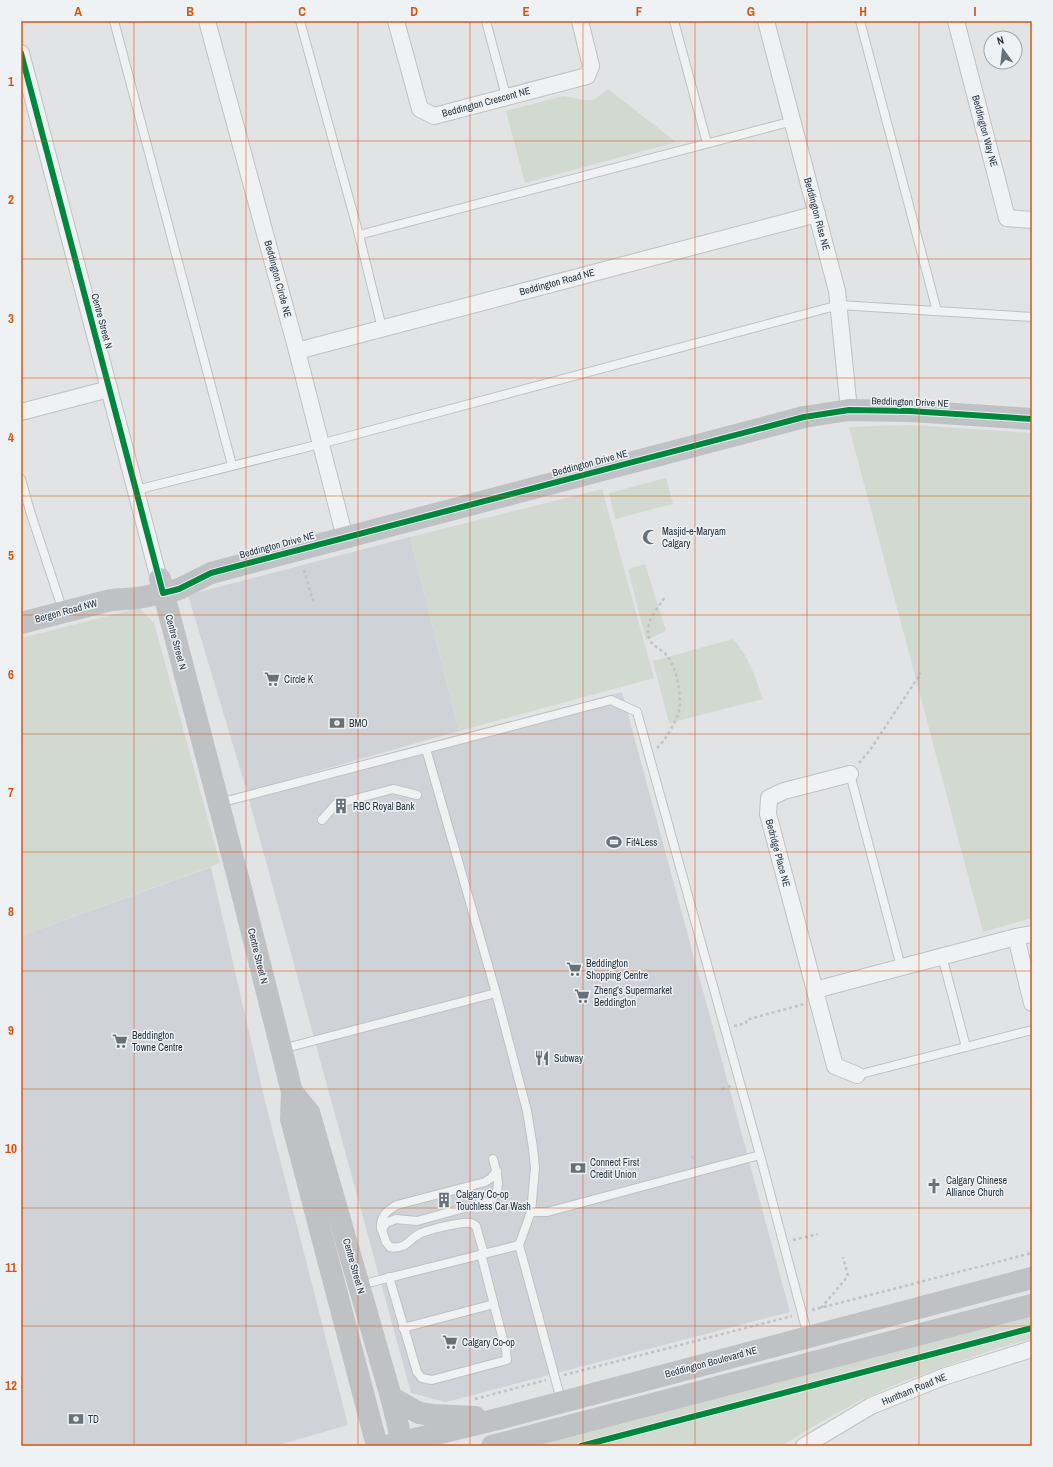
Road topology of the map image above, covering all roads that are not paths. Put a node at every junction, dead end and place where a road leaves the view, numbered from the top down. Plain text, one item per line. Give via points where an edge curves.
1 (114, 21) edge
2 (208, 21) edge
3 (300, 21) edge
4 (396, 21) edge
5 (486, 21) edge
6 (580, 21) edge
7 (674, 21) edge
8 (766, 21) edge
9 (860, 21) edge
10 (956, 21) edge
11 (21, 53) edge
12 (506, 96) junction
13 (793, 121) junction
14 (707, 143) junction
15 (817, 214) junction
16 (1032, 220) edge
17 (359, 235) junction
18 (840, 305) junction
19 (937, 311) junction
20 (1032, 318) edge
21 (382, 328) junction
22 (297, 351) junction
23 (109, 389) junction
24 (849, 410) junction
25 (21, 412) edge
26 (1032, 419) edge
27 (320, 444) junction
28 (232, 465) junction
29 (21, 479) edge
30 (136, 490) junction
31 (30, 511) junction
32 (21, 513) edge
33 (345, 538) junction
34 (161, 586) junction
35 (63, 612) junction
36 (21, 623) edge
37 (426, 749) junction
38 (850, 774) joint
39 (417, 795) dead end
40 (218, 803) junction
41 (322, 820) dead end
42 (1032, 934) edge
43 (1016, 937) junction
44 (942, 956) junction
45 (901, 967) junction
46 (815, 990) junction
47 (496, 993) junction
48 (1032, 1003) edge
49 (1032, 1030) edge
50 (966, 1047) junction
51 (281, 1050) junction
52 (858, 1075) joint
53 (292, 1092) junction
54 (760, 1155) junction
55 (493, 1159) dead end
56 (497, 1172) junction
57 (531, 1212) junction
58 (382, 1230) junction
59 (519, 1245) junction
60 (482, 1254) junction
61 (389, 1277) junction
62 (1032, 1278) edge
63 (359, 1285) junction
64 (494, 1304) junction
65 (1032, 1305) edge
66 (404, 1328) junction
67 (808, 1336) junction
68 (1032, 1349) edge
69 (391, 1397) junction
70 (562, 1401) junction
71 (502, 1418) junction
72 (392, 1445) edge
73 (492, 1446) edge
74 (804, 1446) edge

1 - 28 lane
2 - 22 street, Beddington Circle NE
3 - 17 lane
4 - 12 street, Beddington Crescent NE via 420,109 434,116
5 - 12 lane
6 - 12 street, Beddington Crescent NE via 592,66 586,76
7 - 14 lane
8 - 13 street, Beddington Rise NE
9 - 19 lane
10 - 16 street, Beddington Way NE via 1007,218
11 - 23 street, Centre Street N
13 - 14 lane
13 - 15 street, Beddington Rise NE
14 - 17 lane
15 - 18 street, Beddington Rise NE
15 - 21 street, Beddington Road NE
17 - 21 lane
18 - 19 lane
18 - 24 street, Beddington Rise NE
18 - 27 lane
19 - 20 lane
21 - 22 street, Beddington Road NE
22 - 27 street, Beddington Circle NE
23 - 25 street
23 - 30 street, Centre Street N
24 - 26 street, Beddington Drive NE
24 - 33 street, Beddington Drive NE via 804,417
27 - 28 lane
27 - 33 street, Beddington Circle NE
28 - 30 lane
29 - 31 lane
30 - 34 street, Centre Street N
31 - 32 lane
31 - 35 lane
33 - 34 street, Beddington Drive NE via 211,573 179,589
34 - 35 street, Bergen Road NW via 134,586 111,600
34 - 40 street, Centre Street N
35 - 36 street, Bergen Road NW
37 - 40 lane
37 - 47 lane
37 - 54 lane via 611,700 638,712
38 - 45 lane
38 - 46 street, Bedridge Place NE via 784,791 769,798 768,814
39 - 41 lane via 393,789 336,804
40 - 51 street, Centre Street N
42 - 43 street
43 - 44 street
43 - 48 street
44 - 45 street
44 - 50 lane
45 - 46 street
46 - 52 street, Bedridge Place NE via 835,1066
47 - 51 lane
47 - 57 lane via 527,1111 533,1148 535,1168
49 - 50 lane
50 - 52 lane
51 - 53 street, Centre Street N
53 - 63 street, Centre Street N via 310,1112
53 - 72 street, Centre Street N via 290,1118
54 - 57 lane via 546,1212
54 - 67 lane
55 - 56 lane
56 - 58 lane via 485,1182 397,1205 385,1214 381,1221
56 - 58 lane via 498,1188 495,1197 490,1201 418,1221 396,1219 386,1223
57 - 59 lane
58 - 60 lane via 390,1247 398,1248 421,1233 471,1223 476,1226
59 - 60 lane
59 - 70 lane
60 - 61 lane
60 - 64 lane
61 - 63 lane
61 - 66 lane
62 - 67 street, Beddington Boulevard NE
63 - 69 street, Centre Street N
64 - 66 lane
64 - 66 lane via 506,1360 432,1380 422,1378 416,1372
65 - 73 street
67 - 70 street, Beddington Boulevard NE
68 - 74 street, Huntham Road NE via 942,1377 871,1406
69 - 71 street via 419,1413
69 - 72 street, Centre Street N
70 - 71 street, Beddington Boulevard NE
71 - 72 street, Beddington Boulevard NE

